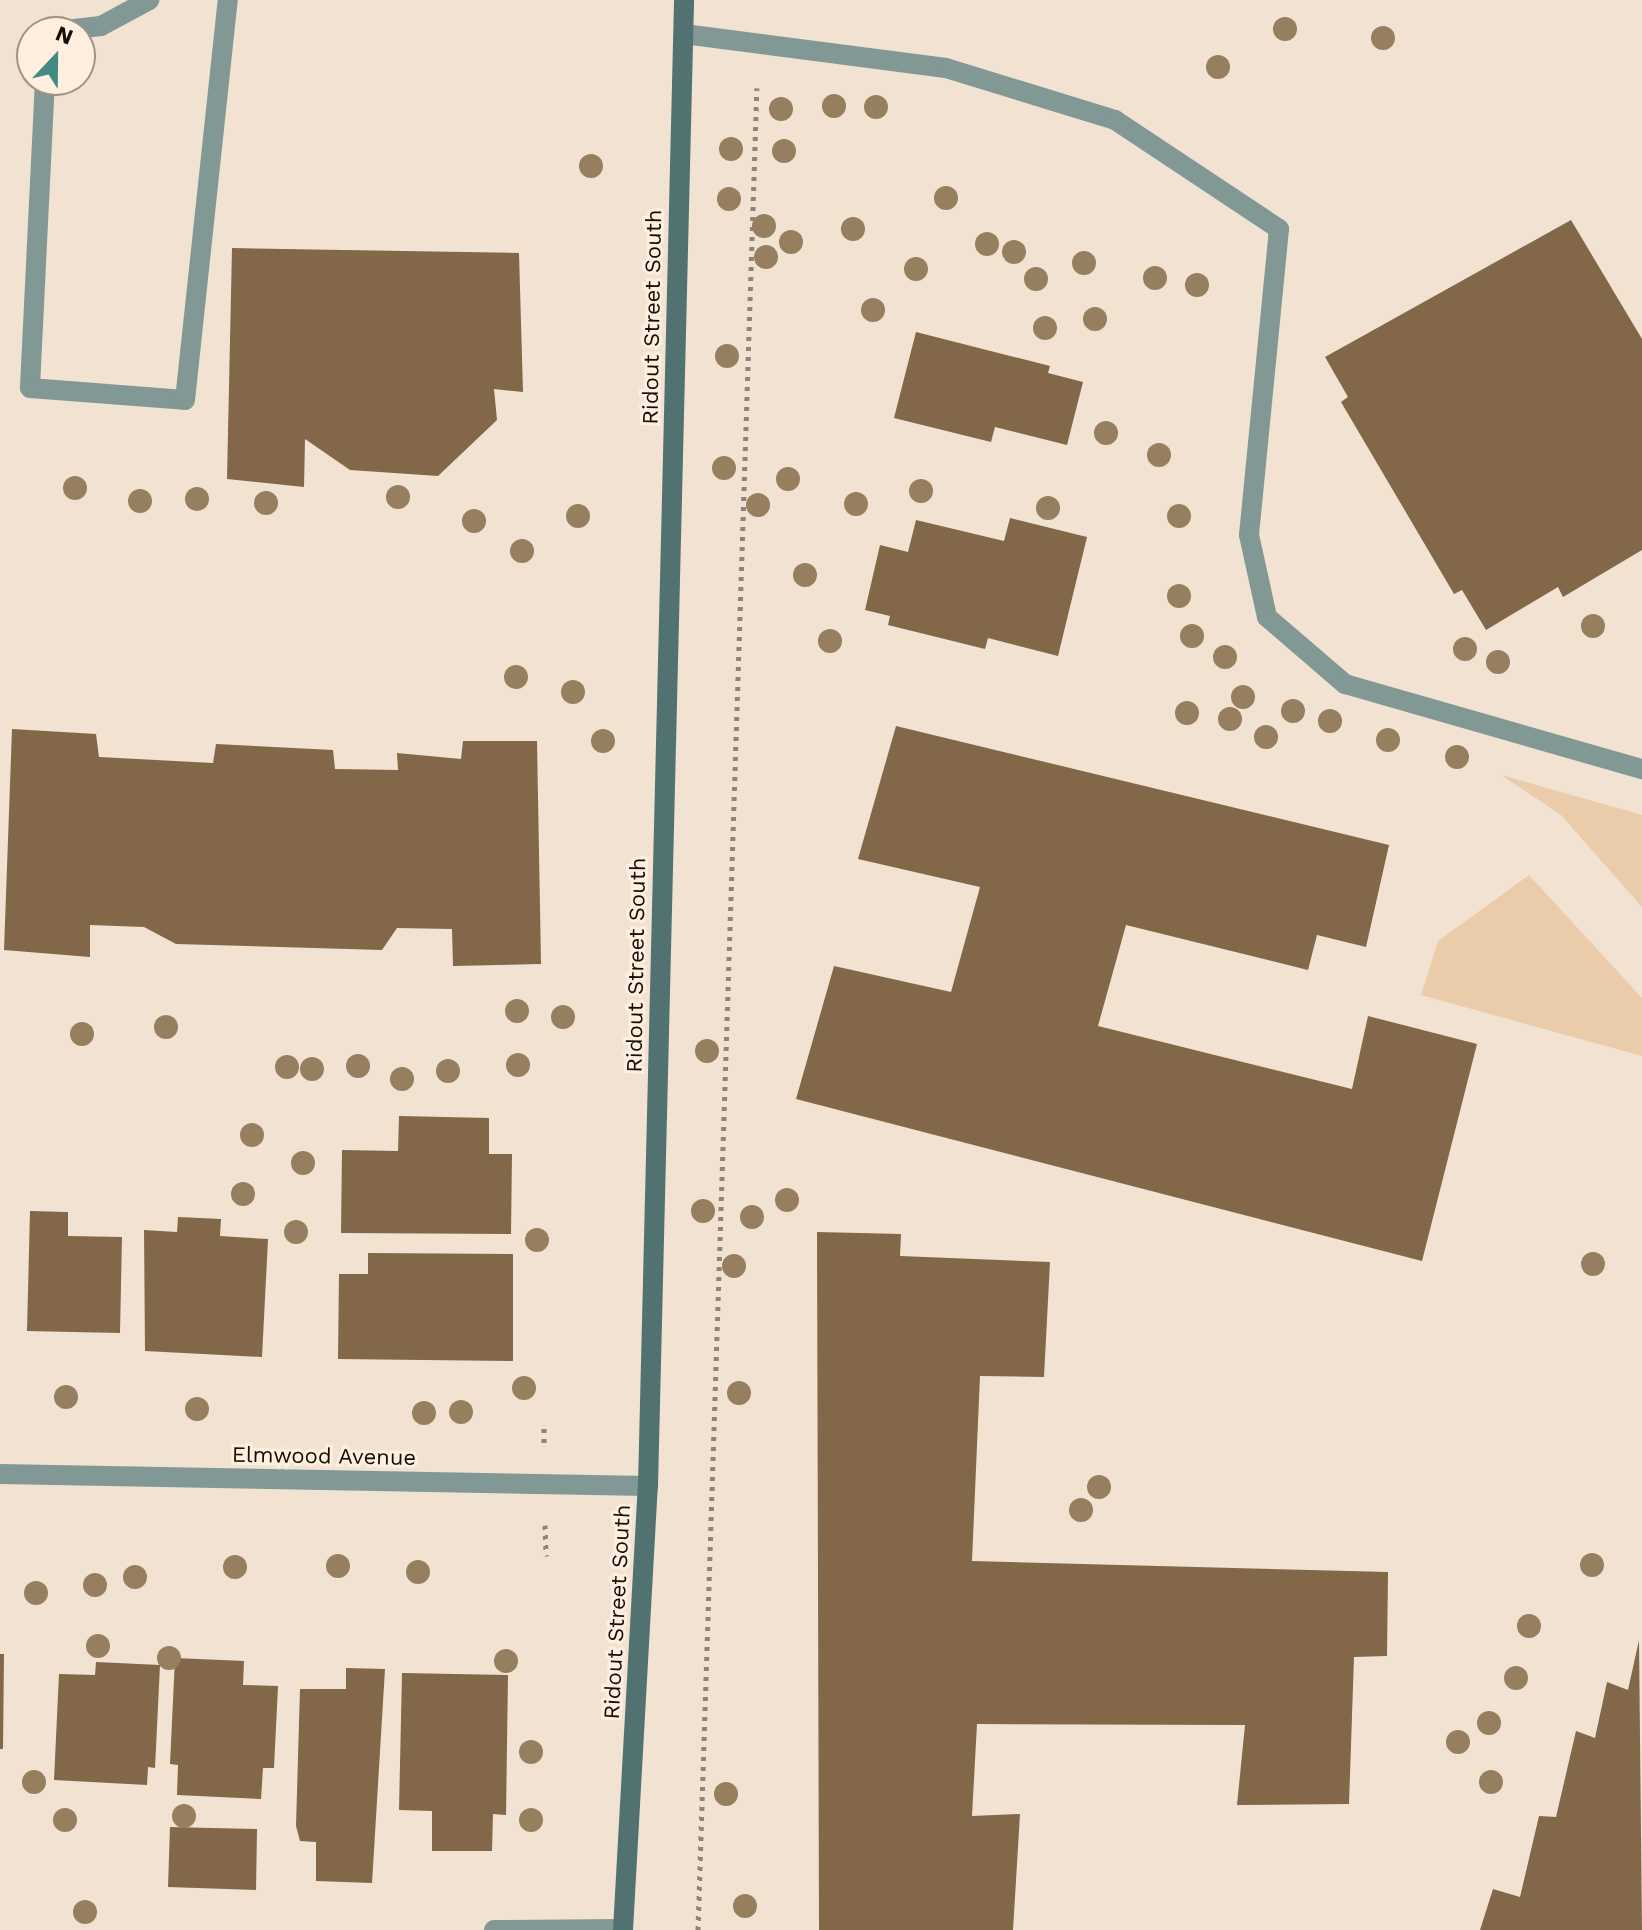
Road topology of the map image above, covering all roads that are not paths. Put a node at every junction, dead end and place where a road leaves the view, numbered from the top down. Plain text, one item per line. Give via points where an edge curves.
1 (149, 0) edge
2 (228, 0) edge
3 (684, 0) edge
4 (96, 27) edge
5 (684, 34) junction
6 (44, 96) edge
7 (1642, 769) edge
8 (0, 1474) edge
9 (648, 1486) junction
10 (494, 1930) edge
11 (623, 1930) edge

1 - 4 street
2 - 6 street via 185,400 30,388
3 - 5 street, Ridout Street South
5 - 7 street via 946,68 1115,120 1279,229 1249,535 1267,617 1345,684
5 - 9 street, Ridout Street South
8 - 9 street, Elmwood Avenue
9 - 11 street, Ridout Street South
10 - 11 street

